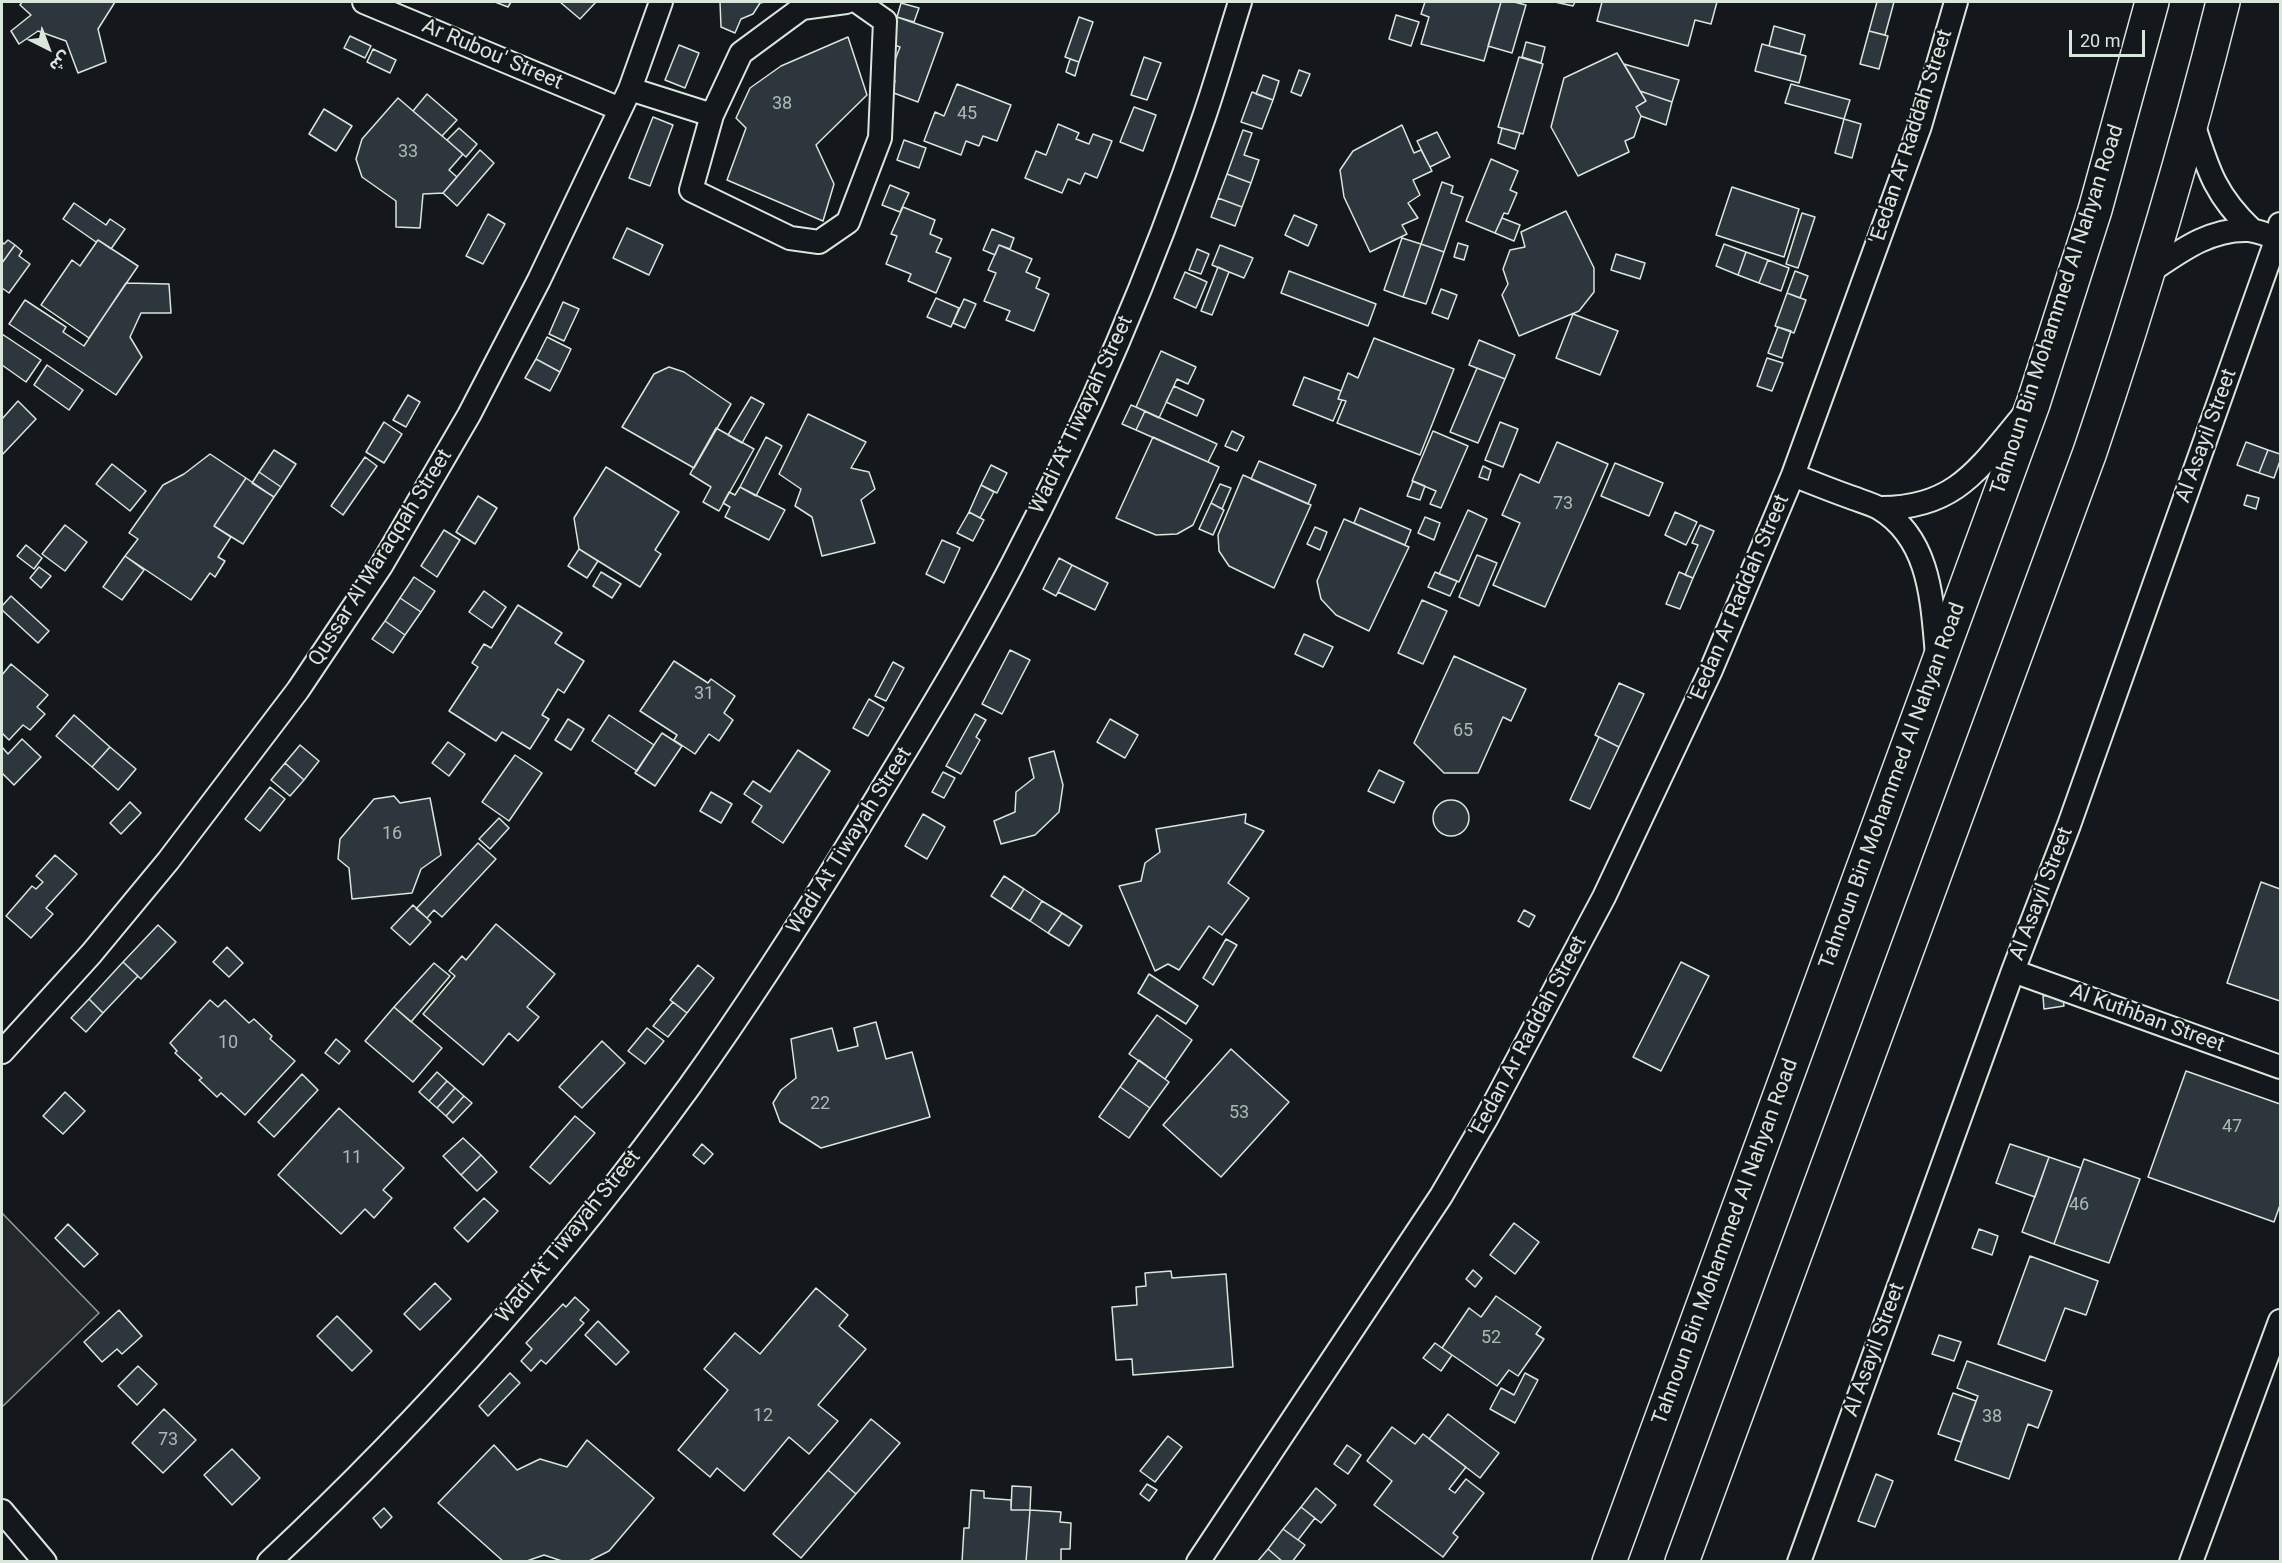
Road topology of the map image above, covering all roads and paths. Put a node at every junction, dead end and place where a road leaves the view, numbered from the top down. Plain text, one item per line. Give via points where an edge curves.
1 (364, 2) edge
2 (661, 2) edge
3 (846, 2) edge
4 (858, 2) edge
5 (1240, 2) edge
6 (1956, 2) edge
7 (2151, 2) edge
8 (2223, 2) edge
9 (630, 88) junction
10 (620, 109) junction
11 (712, 115) junction
12 (2193, 123) junction
13 (2252, 230) junction
14 (2279, 234) edge
15 (2148, 273) junction
16 (2033, 404) junction
17 (1793, 475) junction
18 (1879, 508) junction
19 (1937, 663) junction
20 (2013, 971) junction
21 (2, 1052) edge
22 (2280, 1067) edge
23 (2280, 1321) edge
24 (2, 1511) edge
25 (45, 1562) edge
26 (269, 1562) edge
27 (1198, 1562) edge
28 (1609, 1562) edge
29 (1682, 1562) edge
30 (1799, 1562) edge
31 (2191, 1562) edge

1 - 10 street, Ar Rubou' Street
2 - 9 street, Qussar Al Maraqqah Street
3 - 11 street via 802,8 741,53
4 - 11 street via 885,21 880,138 848,222 819,242 790,238 691,189
5 - 26 street, Wadi At Tiwayah Street via 1204,118 1149,266 1085,417 1013,564 933,707 809,908 689,1087 568,1243 451,1380
6 - 17 street, 'Eedan Ar Raddah Street via 1920,126
7 - 16 main road, Tahnoun Bin Mohammed Al Nahyan Road via 2095,210
8 - 12 main road
9 - 10 street, Qussar Al Maraqqah Street
9 - 11 street
10 - 21 street, Qussar Al Maraqqah Street via 539,280 469,415 327,650 168,861
12 - 13 street via 2214,184
12 - 15 main road
13 - 14 street
13 - 15 street via 2199,240
14 - 20 street, Al Asayil Street via 2069,825
15 - 29 main road via 2086,463
16 - 18 street, 'Eedan Ar Raddah Street via 1977,471 1960,485 1922,504
16 - 19 main road, Tahnoun Bin Mohammed Al Nahyan Road
17 - 18 street, 'Eedan Ar Raddah Street
17 - 27 street, 'Eedan Ar Raddah Street via 1712,670 1604,897 1486,1119 1441,1196
18 - 19 street, 'Eedan Ar Raddah Street via 1904,531 1922,560 1929,581
19 - 28 main road, Tahnoun Bin Mohammed Al Nahyan Road
20 - 22 street, Al Kuthban Street
20 - 30 street, Al Asayil Street
23 - 31 street
24 - 25 street

